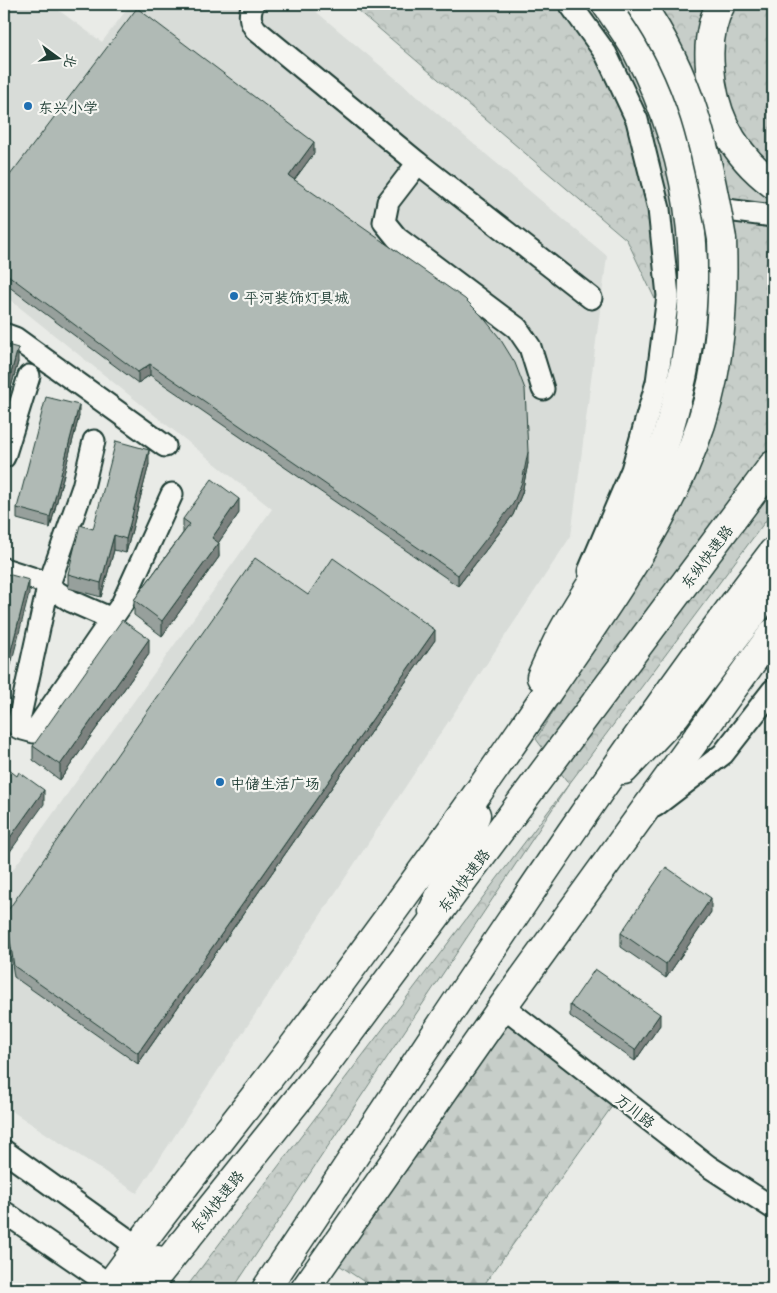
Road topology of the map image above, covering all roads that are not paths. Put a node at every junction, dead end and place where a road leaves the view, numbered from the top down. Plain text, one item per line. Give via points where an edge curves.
1 (253, 4) edge
2 (570, 4) edge
3 (606, 4) edge
4 (640, 4) edge
5 (721, 4) edge
6 (418, 164) junction
7 (773, 184) edge
8 (689, 205) junction
9 (773, 216) edge
10 (591, 298) dead end
11 (4, 334) edge
12 (29, 376) dead end
13 (543, 389) dead end
14 (94, 441) dead end
15 (165, 446) dead end
16 (4, 457) edge
17 (773, 465) edge
18 (172, 494) dead end
19 (773, 552) edge
20 (4, 569) edge
21 (48, 587) junction
22 (773, 587) edge
23 (112, 619) junction
24 (564, 629) junction
25 (773, 633) edge
26 (773, 690) edge
27 (498, 766) junction
28 (594, 802) junction
29 (639, 818) junction
30 (422, 935) junction
31 (503, 1006) junction
32 (4, 1151) edge
33 (773, 1208) edge
34 (4, 1212) edge
35 (153, 1258) junction
36 (113, 1288) edge
37 (146, 1289) edge
38 (266, 1289) edge
39 (305, 1289) edge

1 - 6 street via 251,23 256,30
2 - 24 street via 606,54 637,120 659,210 668,296 657,382 632,470
3 - 8 main road via 636,51 665,114
4 - 27 main road, bridge via 670,52 702,135 722,239 724,279 716,368 702,423 651,538
5 - 7 main road via 709,36 711,87 717,111 744,159
6 - 10 street
6 - 13 street via 388,202 384,222 397,238 517,328 530,347
8 - 9 street
8 - 24 main road via 694,251 692,312 682,382 668,433 638,509
11 - 15 street via 15,338
12 - 16 street
14 - 21 street via 83,487
17 - 30 main road, 东纵快速路
18 - 23 street via 122,604
19 - 28 main road via 695,655
20 - 21 street via 38,580
21 - 23 street
21 - 23 street via 18,720 19,728 34,732
22 - 28 main road via 675,716
24 - 27 main road
25 - 29 main road
26 - 29 street via 722,754
27 - 30 main road
27 - 35 main road via 289,1052
28 - 38 main road
29 - 31 main road
30 - 35 main road, 东纵快速路 via 316,1077 184,1241
31 - 33 street, 万川路 via 708,1166
31 - 39 main road
32 - 35 street
34 - 36 street
35 - 36 main road
35 - 37 main road

